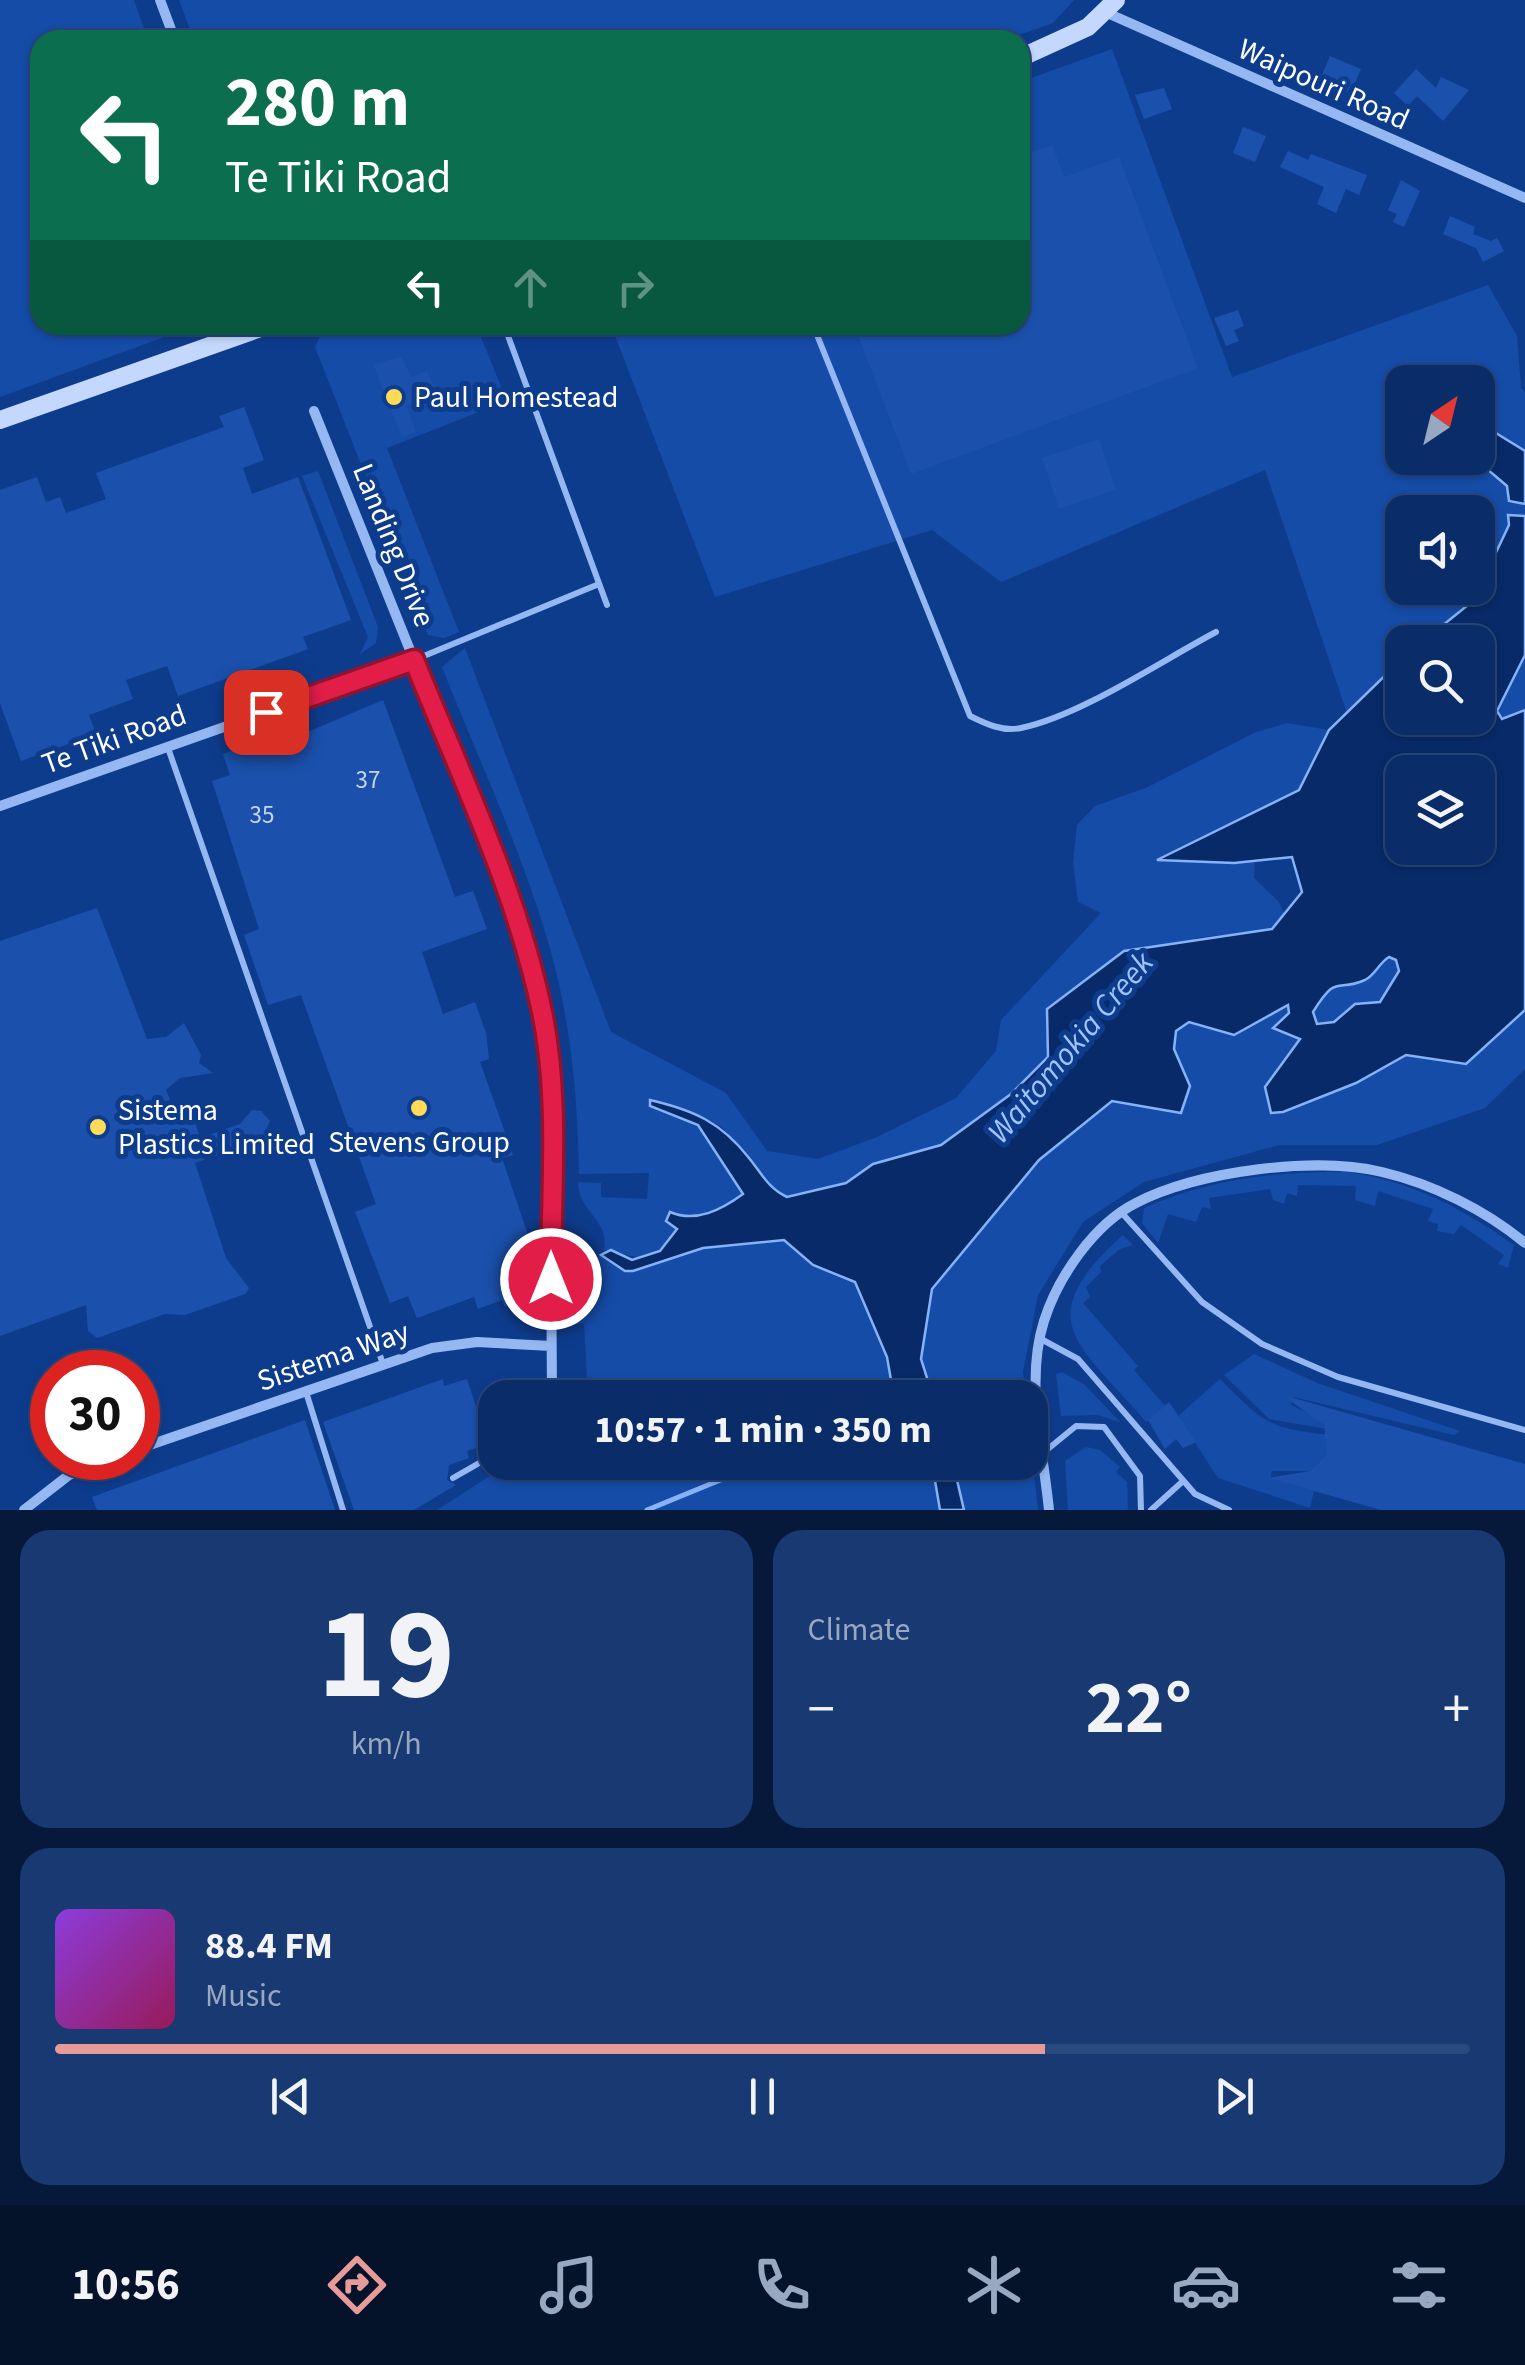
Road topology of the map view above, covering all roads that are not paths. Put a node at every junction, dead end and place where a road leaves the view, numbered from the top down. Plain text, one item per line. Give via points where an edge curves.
1 (160, 0) edge
2 (1110, 6) edge
3 (171, 30) edge
4 (1030, 54) edge
5 (1525, 198) edge
6 (240, 335) edge
7 (508, 335) edge
8 (817, 335) edge
9 (314, 411) dead end
10 (0, 420) edge
11 (599, 584) junction
12 (608, 605) dead end
13 (1216, 632) dead end
14 (414, 660) junction
15 (167, 746) junction
16 (0, 806) edge
17 (1121, 1212) junction
18 (1525, 1242) edge
19 (1040, 1338) junction
20 (552, 1346) junction
21 (383, 1365) junction
22 (552, 1380) edge
23 (1035, 1380) edge
24 (306, 1392) junction
25 (1525, 1430) edge
26 (160, 1442) edge
27 (1048, 1449) edge
28 (478, 1464) edge
29 (454, 1478) dead end
30 (63, 1480) edge
31 (1046, 1480) edge
32 (1182, 1482) junction
33 (24, 1510) edge
34 (343, 1510) edge
35 (1049, 1510) edge
36 (1141, 1510) edge
37 (1151, 1510) edge
38 (1229, 1510) edge

1 - 3 street
2 - 4 street via 1077,34
2 - 5 street, Waipouri Road
6 - 10 street
7 - 11 lane
8 - 13 lane via 970,716 993,728 1020,729
9 - 14 street, Landing Drive
11 - 12 lane
11 - 14 lane
14 - 15 street, Te Tiki Road
14 - 20 street, Landing Drive via 508,896 542,1012 550,1077
15 - 16 street, Te Tiki Road
15 - 21 lane
17 - 18 street via 1169,1188 1274,1168 1380,1171 1432,1188
17 - 19 street via 1059,1287
17 - 25 lane via 1193,1294 1253,1339 1338,1378
19 - 23 street
19 - 32 lane via 1078,1359
20 - 21 street, Sistema Way via 454,1344
20 - 22 street, Landing Drive
21 - 24 street, Sistema Way
24 - 26 street, Sistema Way
24 - 34 lane
27 - 36 lane via 1076,1426 1104,1427 1140,1476
28 - 29 lane
30 - 33 street
31 - 35 street
32 - 37 lane
32 - 38 lane via 1208,1504

